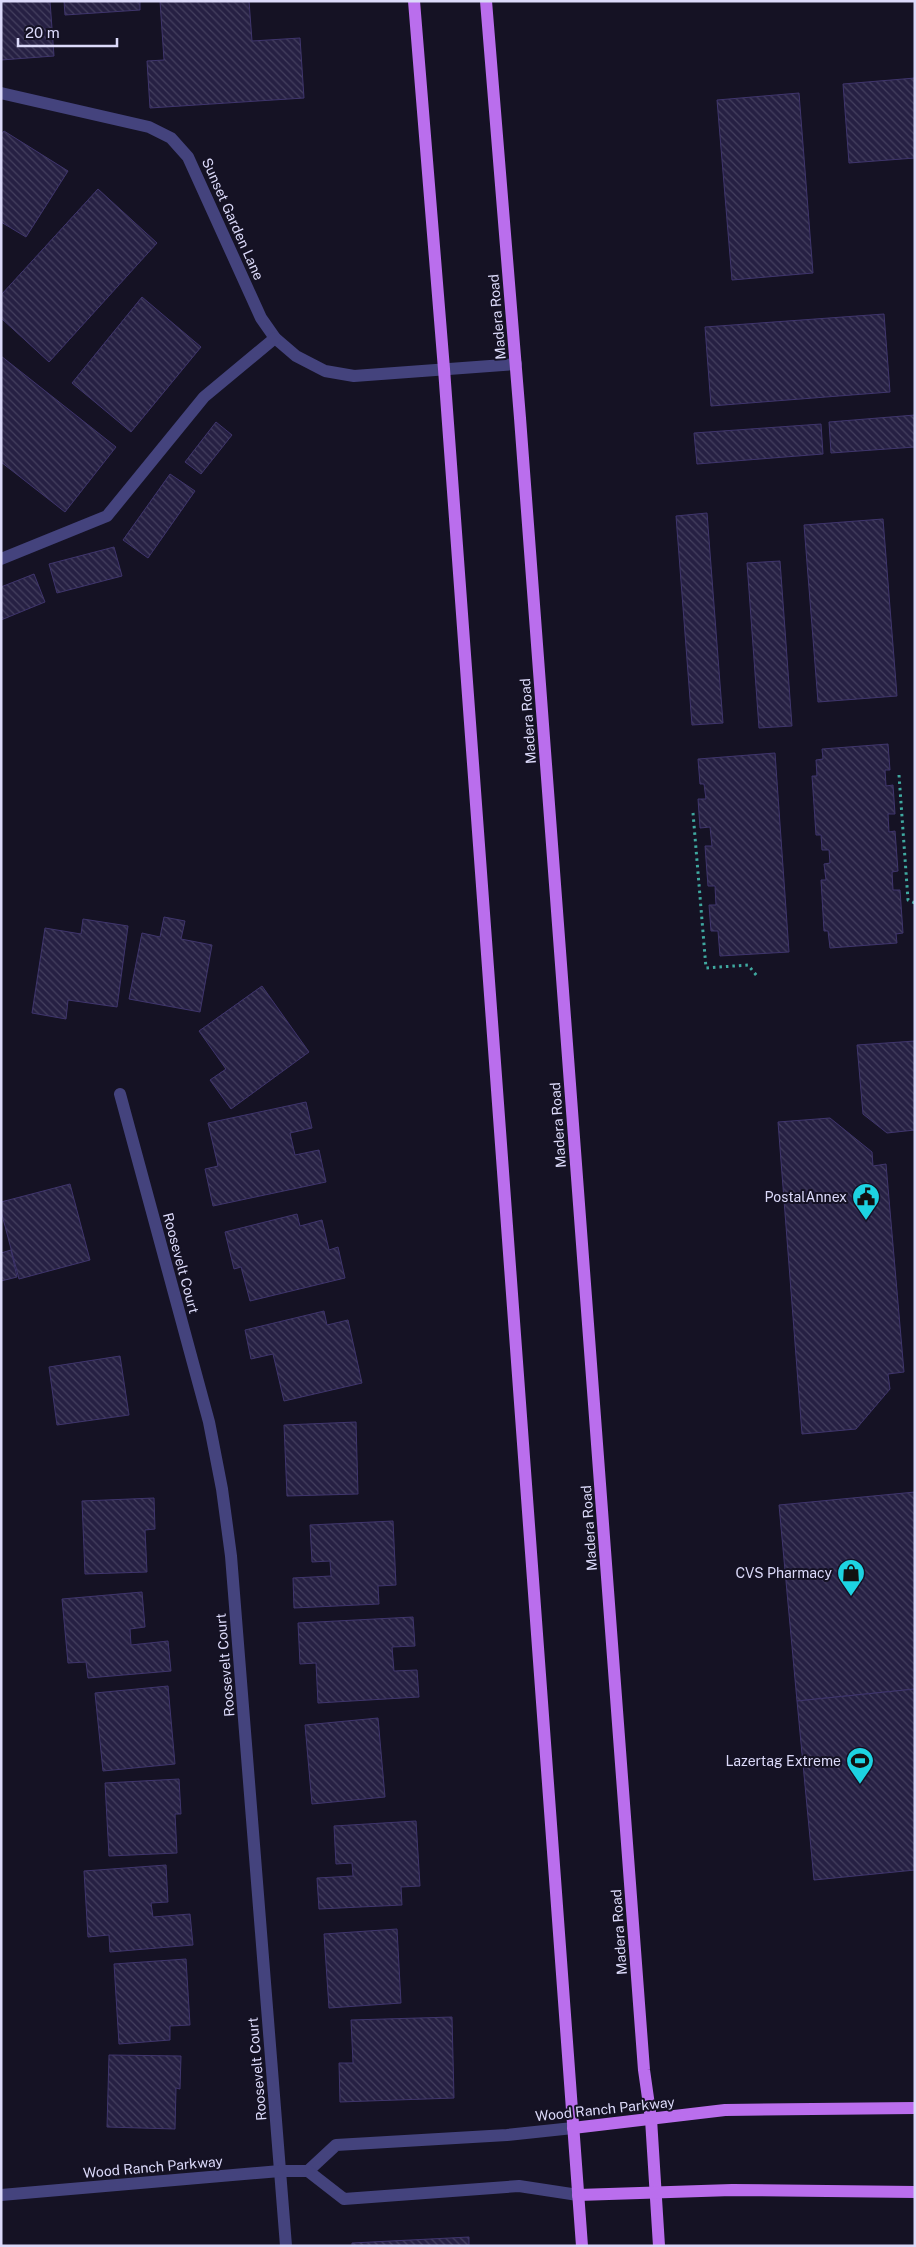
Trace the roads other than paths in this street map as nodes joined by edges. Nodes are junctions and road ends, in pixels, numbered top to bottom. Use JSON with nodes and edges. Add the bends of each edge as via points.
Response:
{"nodes":[{"id":1,"x":414,"y":1,"type":"edge"},
{"id":2,"x":486,"y":1,"type":"edge"},
{"id":3,"x":1,"y":93,"type":"edge"},
{"id":4,"x":275,"y":338,"type":"junction"},
{"id":5,"x":516,"y":364,"type":"junction"},
{"id":6,"x":444,"y":369,"type":"junction"},
{"id":7,"x":1,"y":559,"type":"edge"},
{"id":8,"x":120,"y":1094,"type":"dead end"},
{"id":9,"x":915,"y":2108,"type":"edge"},
{"id":10,"x":651,"y":2119,"type":"junction"},
{"id":11,"x":573,"y":2128,"type":"junction"},
{"id":12,"x":308,"y":2170,"type":"junction"},
{"id":13,"x":280,"y":2171,"type":"junction"},
{"id":14,"x":654,"y":2192,"type":"junction"},
{"id":15,"x":915,"y":2192,"type":"edge"},
{"id":16,"x":1,"y":2195,"type":"edge"},
{"id":17,"x":578,"y":2195,"type":"junction"},
{"id":18,"x":286,"y":2246,"type":"edge"},
{"id":19,"x":582,"y":2246,"type":"edge"},
{"id":20,"x":659,"y":2246,"type":"edge"}],
"edges":[{"from":1,"to":6,"type":"main road"},
{"from":2,"to":5,"type":"main road","name":"Madera Road"},
{"from":3,"to":4,"type":"street","name":"Sunset Garden Lane","via":[[149,127],[171,138],[188,156],[259,313]]},
{"from":4,"to":6,"type":"street","name":"Sunset Garden Lane","via":[[296,356],[325,371],[354,376]]},
{"from":4,"to":7,"type":"street","via":[[204,397],[107,516]]},
{"from":5,"to":6,"type":"street","name":"Sunset Garden Lane"},
{"from":5,"to":10,"type":"main road","name":"Madera Road","via":[[644,2070]]},
{"from":6,"to":11,"type":"main road"},
{"from":8,"to":13,"type":"street","name":"Roosevelt Court","via":[[209,1422],[222,1489],[231,1556]]},
{"from":9,"to":10,"type":"main road","name":"Wood Ranch Parkway","via":[[725,2110]]},
{"from":10,"to":11,"type":"main road","name":"Wood Ranch Parkway"},
{"from":10,"to":14,"type":"main road","name":"Madera Road"},
{"from":11,"to":12,"type":"street","name":"Wood Ranch Parkway","via":[[336,2146]]},
{"from":11,"to":17,"type":"main road"},
{"from":12,"to":13,"type":"street","name":"Wood Ranch Parkway"},
{"from":12,"to":17,"type":"street","via":[[344,2199],[520,2186]]},
{"from":13,"to":16,"type":"street","name":"Wood Ranch Parkway"},
{"from":13,"to":18,"type":"street","name":"Roosevelt Court"},
{"from":14,"to":15,"type":"main road"},
{"from":14,"to":17,"type":"main road"},
{"from":14,"to":20,"type":"main road","name":"Madera Road"},
{"from":17,"to":19,"type":"main road"}]}
